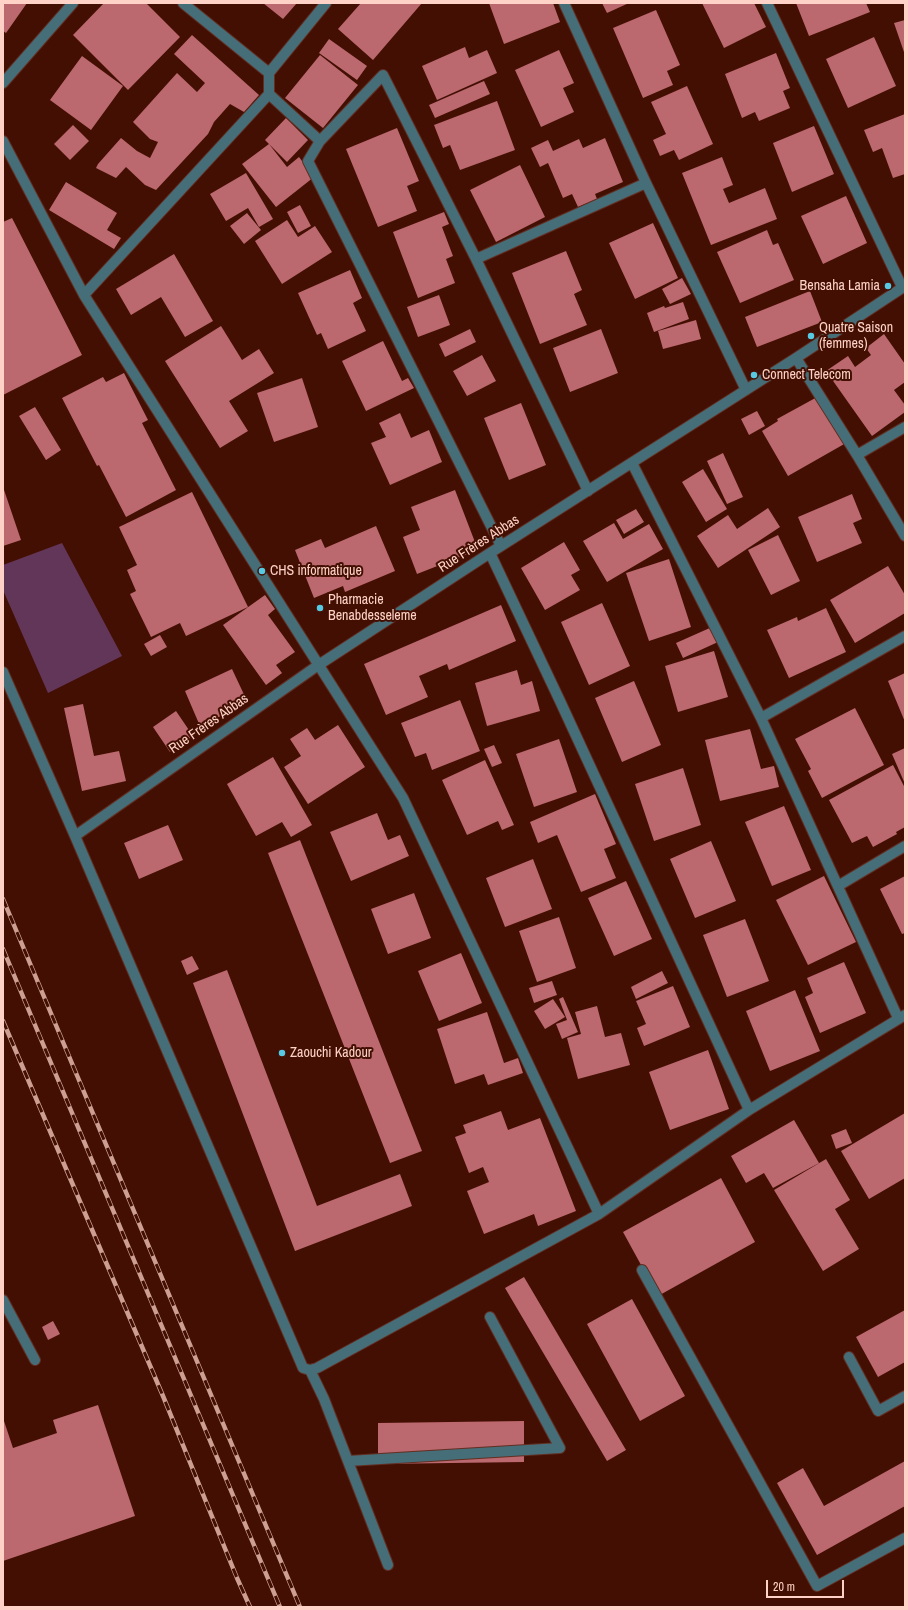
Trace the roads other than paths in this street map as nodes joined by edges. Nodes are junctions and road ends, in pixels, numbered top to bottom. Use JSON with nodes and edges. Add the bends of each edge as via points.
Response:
{"nodes":[{"id":1,"x":73,"y":3,"type":"edge"},
{"id":2,"x":182,"y":3,"type":"edge"},
{"id":3,"x":326,"y":3,"type":"edge"},
{"id":4,"x":564,"y":3,"type":"edge"},
{"id":5,"x":767,"y":3,"type":"edge"},
{"id":6,"x":269,"y":73,"type":"junction"},
{"id":7,"x":3,"y":83,"type":"edge"},
{"id":8,"x":269,"y":94,"type":"junction"},
{"id":9,"x":3,"y":141,"type":"edge"},
{"id":10,"x":320,"y":141,"type":"junction"},
{"id":11,"x":646,"y":183,"type":"junction"},
{"id":12,"x":476,"y":259,"type":"junction"},
{"id":13,"x":904,"y":286,"type":"edge"},
{"id":14,"x":84,"y":295,"type":"junction"},
{"id":15,"x":796,"y":358,"type":"junction"},
{"id":16,"x":746,"y":390,"type":"junction"},
{"id":17,"x":905,"y":427,"type":"edge"},
{"id":18,"x":857,"y":455,"type":"junction"},
{"id":19,"x":632,"y":463,"type":"junction"},
{"id":20,"x":588,"y":491,"type":"junction"},
{"id":21,"x":905,"y":536,"type":"edge"},
{"id":22,"x":501,"y":546,"type":"junction"},
{"id":23,"x":490,"y":553,"type":"junction"},
{"id":24,"x":905,"y":636,"type":"edge"},
{"id":25,"x":317,"y":666,"type":"junction"},
{"id":26,"x":3,"y":672,"type":"edge"},
{"id":27,"x":761,"y":718,"type":"junction"},
{"id":28,"x":75,"y":836,"type":"junction"},
{"id":29,"x":905,"y":846,"type":"edge"},
{"id":30,"x":838,"y":886,"type":"junction"},
{"id":31,"x":902,"y":1017,"type":"edge"},
{"id":32,"x":749,"y":1110,"type":"junction"},
{"id":33,"x":599,"y":1214,"type":"junction"},
{"id":34,"x":642,"y":1270,"type":"dead end"},
{"id":35,"x":3,"y":1300,"type":"edge"},
{"id":36,"x":490,"y":1317,"type":"dead end"},
{"id":37,"x":849,"y":1358,"type":"dead end"},
{"id":38,"x":35,"y":1360,"type":"dead end"},
{"id":39,"x":310,"y":1370,"type":"junction"},
{"id":40,"x":905,"y":1396,"type":"edge"},
{"id":41,"x":348,"y":1461,"type":"junction"},
{"id":42,"x":905,"y":1538,"type":"edge"},
{"id":43,"x":388,"y":1565,"type":"dead end"}],
"edges":[{"from":1,"to":7,"type":"street"},
{"from":2,"to":6,"type":"street"},
{"from":3,"to":6,"type":"street"},
{"from":4,"to":11,"type":"street"},
{"from":5,"to":13,"type":"street"},
{"from":6,"to":8,"type":"street"},
{"from":8,"to":10,"type":"street"},
{"from":8,"to":14,"type":"street"},
{"from":9,"to":14,"type":"street"},
{"from":10,"to":12,"type":"street","via":[[383,75]]},
{"from":10,"to":22,"type":"street","via":[[308,161]]},
{"from":11,"to":12,"type":"street"},
{"from":11,"to":16,"type":"street"},
{"from":12,"to":20,"type":"street"},
{"from":13,"to":15,"type":"street","name":"Rue Frères Abbas"},
{"from":14,"to":25,"type":"street"},
{"from":15,"to":16,"type":"street","name":"Rue Frères Abbas"},
{"from":15,"to":18,"type":"street"},
{"from":16,"to":19,"type":"street","name":"Rue Frères Abbas"},
{"from":17,"to":18,"type":"street"},
{"from":18,"to":21,"type":"street"},
{"from":19,"to":20,"type":"street","name":"Rue Frères Abbas"},
{"from":19,"to":27,"type":"street"},
{"from":20,"to":22,"type":"street","name":"Rue Frères Abbas"},
{"from":22,"to":23,"type":"street","name":"Rue Frères Abbas"},
{"from":23,"to":25,"type":"street","name":"Rue Frères Abbas"},
{"from":23,"to":32,"type":"street"},
{"from":24,"to":27,"type":"street"},
{"from":25,"to":28,"type":"street","name":"Rue Frères Abbas"},
{"from":25,"to":33,"type":"street","via":[[402,798]]},
{"from":26,"to":28,"type":"street"},
{"from":27,"to":30,"type":"street"},
{"from":28,"to":39,"type":"street","via":[[303,1368]]},
{"from":29,"to":30,"type":"street"},
{"from":30,"to":31,"type":"street"},
{"from":31,"to":32,"type":"street"},
{"from":32,"to":33,"type":"street"},
{"from":33,"to":39,"type":"street"},
{"from":34,"to":42,"type":"street","via":[[817,1586]]},
{"from":35,"to":38,"type":"street"},
{"from":36,"to":41,"type":"street","via":[[560,1448]]},
{"from":37,"to":40,"type":"street","via":[[878,1410]]},
{"from":39,"to":41,"type":"street"},
{"from":41,"to":43,"type":"street"}]}
